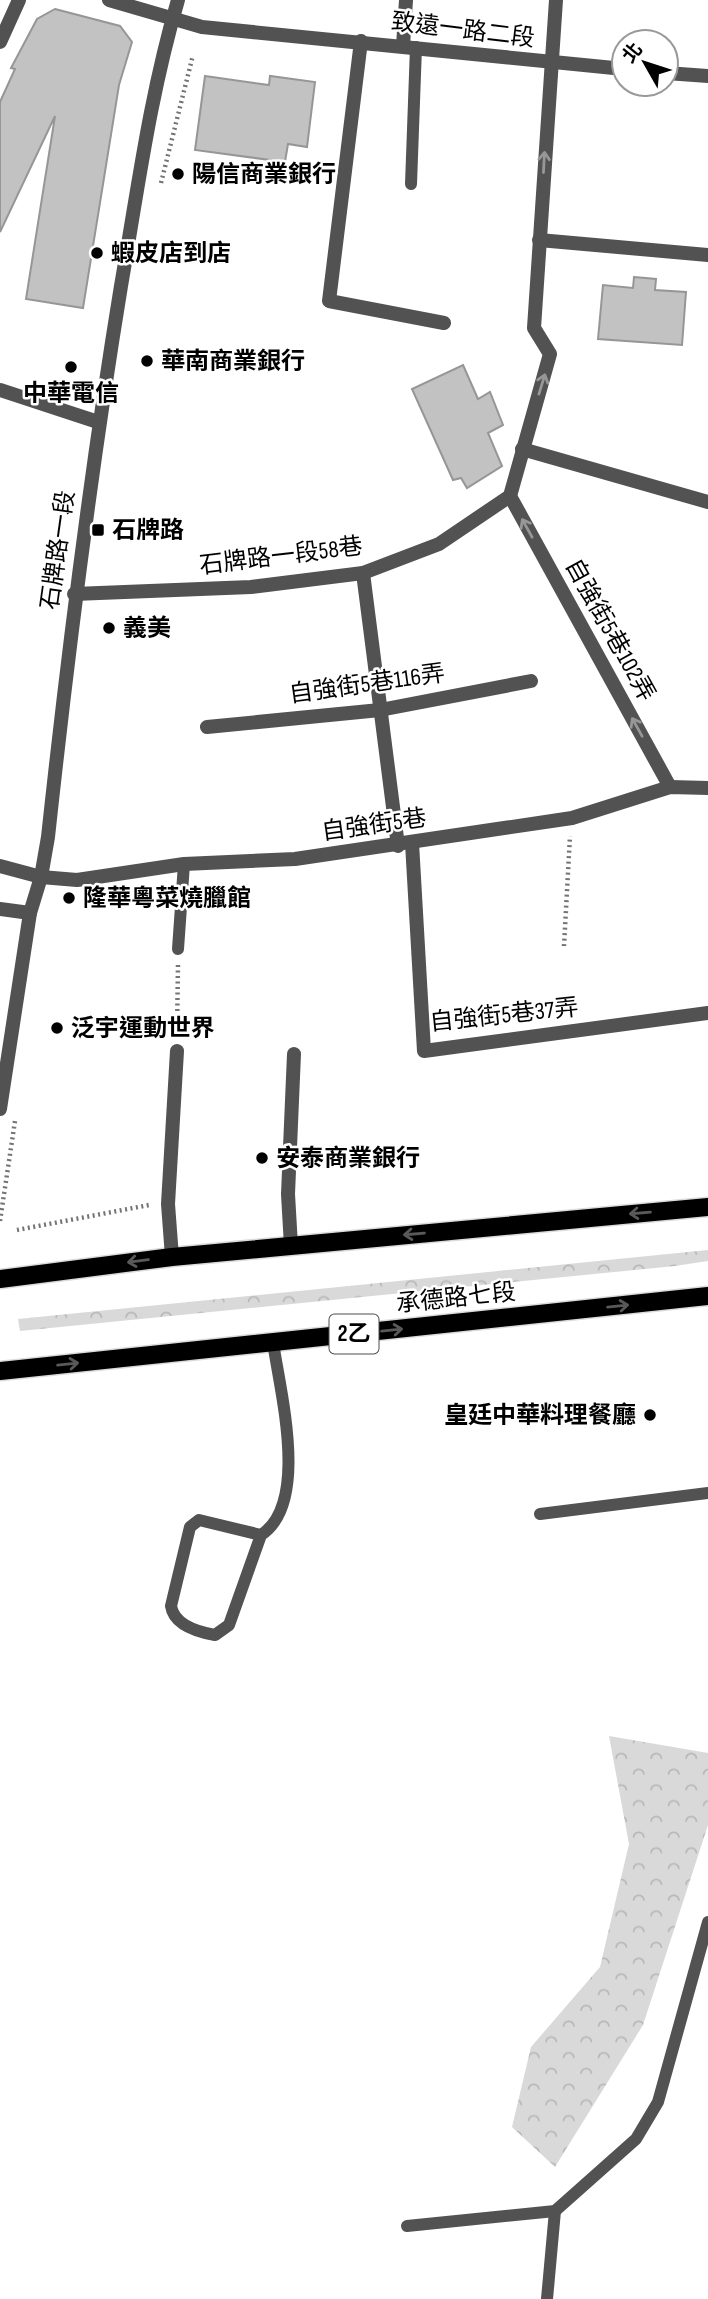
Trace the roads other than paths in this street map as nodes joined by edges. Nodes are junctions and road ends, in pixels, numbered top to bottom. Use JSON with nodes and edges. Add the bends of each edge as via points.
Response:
{"nodes":[{"id":1,"x":19,"y":0,"type":"edge"},
{"id":2,"x":109,"y":0,"type":"edge"},
{"id":3,"x":178,"y":0,"type":"edge"},
{"id":4,"x":406,"y":0,"type":"edge"},
{"id":5,"x":556,"y":0,"type":"edge"},
{"id":6,"x":173,"y":18,"type":"junction"},
{"id":7,"x":361,"y":41,"type":"junction"},
{"id":8,"x":0,"y":42,"type":"edge"},
{"id":9,"x":410,"y":47,"type":"junction"},
{"id":10,"x":550,"y":63,"type":"junction"},
{"id":11,"x":610,"y":68,"type":"edge"},
{"id":12,"x":680,"y":74,"type":"edge"},
{"id":13,"x":708,"y":76,"type":"edge"},
{"id":14,"x":411,"y":184,"type":"dead end"},
{"id":15,"x":539,"y":240,"type":"junction"},
{"id":16,"x":708,"y":255,"type":"edge"},
{"id":17,"x":444,"y":323,"type":"dead end"},
{"id":18,"x":0,"y":390,"type":"edge"},
{"id":19,"x":98,"y":422,"type":"junction"},
{"id":20,"x":522,"y":449,"type":"junction"},
{"id":21,"x":510,"y":496,"type":"junction"},
{"id":22,"x":708,"y":502,"type":"edge"},
{"id":23,"x":363,"y":573,"type":"junction"},
{"id":24,"x":74,"y":594,"type":"junction"},
{"id":25,"x":531,"y":681,"type":"dead end"},
{"id":26,"x":380,"y":709,"type":"junction"},
{"id":27,"x":207,"y":727,"type":"dead end"},
{"id":28,"x":670,"y":786,"type":"junction"},
{"id":29,"x":708,"y":788,"type":"edge"},
{"id":30,"x":405,"y":845,"type":"junction"},
{"id":31,"x":184,"y":864,"type":"junction"},
{"id":32,"x":0,"y":866,"type":"edge"},
{"id":33,"x":41,"y":877,"type":"junction"},
{"id":34,"x":0,"y":909,"type":"edge"},
{"id":35,"x":30,"y":914,"type":"junction"},
{"id":36,"x":178,"y":950,"type":"road end"},
{"id":37,"x":708,"y":1013,"type":"edge"},
{"id":38,"x":177,"y":1051,"type":"road end"},
{"id":39,"x":294,"y":1054,"type":"dead end"},
{"id":40,"x":0,"y":1109,"type":"edge"},
{"id":41,"x":708,"y":1207,"type":"edge"},
{"id":42,"x":291,"y":1246,"type":"junction"},
{"id":43,"x":172,"y":1257,"type":"junction"},
{"id":44,"x":0,"y":1279,"type":"edge"},
{"id":45,"x":708,"y":1296,"type":"edge"},
{"id":46,"x":273,"y":1342,"type":"junction"},
{"id":47,"x":0,"y":1371,"type":"edge"},
{"id":48,"x":708,"y":1493,"type":"edge"},
{"id":49,"x":540,"y":1514,"type":"dead end"},
{"id":50,"x":261,"y":1535,"type":"junction"},
{"id":51,"x":708,"y":1922,"type":"edge"},
{"id":52,"x":555,"y":2211,"type":"junction"},
{"id":53,"x":407,"y":2225,"type":"dead end"},
{"id":54,"x":547,"y":2299,"type":"edge"}],
"edges":[{"from":1,"to":8,"type":"street"},
{"from":2,"to":6,"type":"street","name":"致遠一路二段"},
{"from":3,"to":6,"type":"street","name":"石牌路一段"},
{"from":4,"to":9,"type":"street"},
{"from":5,"to":10,"type":"street"},
{"from":6,"to":7,"type":"street","name":"致遠一路二段","via":[[202,27]]},
{"from":6,"to":19,"type":"street","name":"石牌路一段","via":[[152,93]]},
{"from":7,"to":9,"type":"street","name":"致遠一路二段"},
{"from":7,"to":17,"type":"street","via":[[329,301]]},
{"from":9,"to":10,"type":"street","name":"致遠一路二段"},
{"from":9,"to":14,"type":"lane"},
{"from":10,"to":11,"type":"street","name":"致遠一路二段"},
{"from":15,"to":10,"type":"street","one_way":true},
{"from":12,"to":13,"type":"street"},
{"from":15,"to":16,"type":"street"},
{"from":20,"to":15,"type":"street","one_way":true,"via":[[550,354],[534,328]]},
{"from":18,"to":19,"type":"street"},
{"from":19,"to":24,"type":"street","name":"石牌路一段"},
{"from":20,"to":21,"type":"street"},
{"from":20,"to":22,"type":"street"},
{"from":21,"to":23,"type":"street","name":"石牌路一段58巷","via":[[439,544]]},
{"from":28,"to":21,"type":"street","name":"自強街5巷102弄","one_way":true},
{"from":23,"to":24,"type":"street","name":"石牌路一段58巷","via":[[251,587]]},
{"from":23,"to":26,"type":"street"},
{"from":24,"to":33,"type":"street","name":"石牌路一段"},
{"from":25,"to":26,"type":"street","name":"自強街5巷116弄"},
{"from":26,"to":27,"type":"street","name":"自強街5巷116弄"},
{"from":26,"to":30,"type":"street"},
{"from":28,"to":29,"type":"street","name":"自強街5巷"},
{"from":28,"to":30,"type":"street","name":"自強街5巷","via":[[572,818]]},
{"from":30,"to":31,"type":"street","name":"自強街5巷","via":[[295,859]]},
{"from":30,"to":37,"type":"street","name":"自強街5巷37弄","via":[[424,1051]]},
{"from":31,"to":33,"type":"street","name":"自強街5巷","via":[[77,880]]},
{"from":31,"to":36,"type":"lane"},
{"from":32,"to":33,"type":"street","name":"自強街5巷"},
{"from":33,"to":35,"type":"street","name":"石牌路一段"},
{"from":34,"to":35,"type":"street"},
{"from":35,"to":40,"type":"street","name":"石牌路一段"},
{"from":38,"to":43,"type":"street","via":[[168,1205]]},
{"from":39,"to":42,"type":"street","via":[[288,1194]]},
{"from":41,"to":42,"type":"main road","one_way":true},
{"from":42,"to":43,"type":"main road"},
{"from":43,"to":44,"type":"main road","one_way":true},
{"from":46,"to":45,"type":"main road","name":"承德路七段","number":"2乙","one_way":true},
{"from":47,"to":46,"type":"main road","name":"承德路七段","number":"2乙","one_way":true},
{"from":46,"to":50,"type":"lane","via":[[288,1447],[286,1492],[282,1512]]},
{"from":48,"to":49,"type":"lane"},
{"from":50,"to":50,"type":"lane","via":[[199,1520],[190,1527],[171,1606],[179,1622],[215,1635],[229,1625]]},
{"from":51,"to":52,"type":"lane","via":[[657,2102],[636,2139]]},
{"from":52,"to":53,"type":"lane"},
{"from":52,"to":54,"type":"lane"}]}
